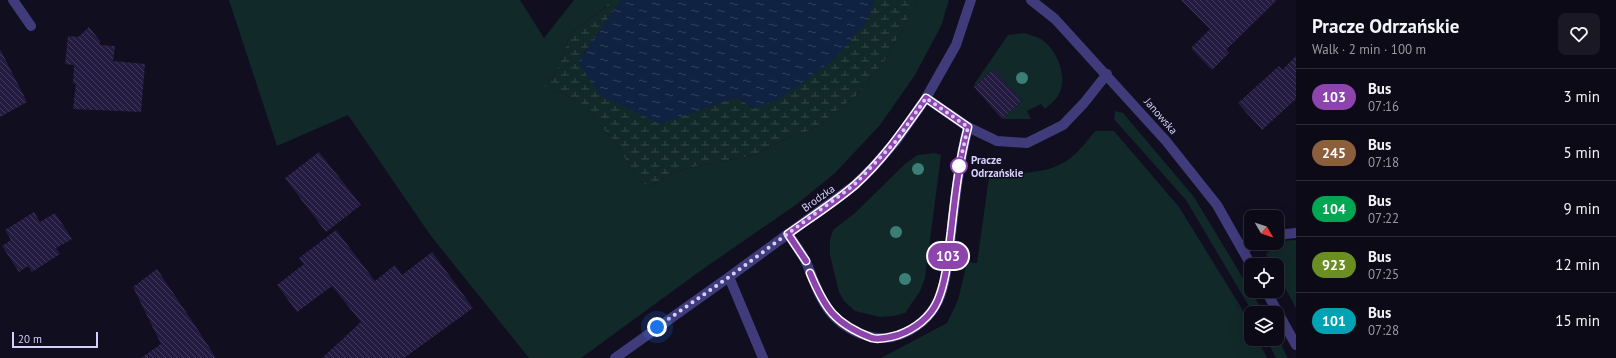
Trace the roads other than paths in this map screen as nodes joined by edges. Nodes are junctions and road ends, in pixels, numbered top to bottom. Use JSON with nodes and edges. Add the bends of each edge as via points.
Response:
{"nodes":[{"id":1,"x":13,"y":0,"type":"edge"},
{"id":2,"x":971,"y":0,"type":"edge"},
{"id":3,"x":1032,"y":0,"type":"edge"},
{"id":4,"x":30,"y":26,"type":"dead end"},
{"id":5,"x":1107,"y":74,"type":"junction"},
{"id":6,"x":926,"y":98,"type":"junction"},
{"id":7,"x":968,"y":127,"type":"junction"},
{"id":8,"x":1296,"y":233,"type":"edge"},
{"id":9,"x":788,"y":234,"type":"junction"},
{"id":10,"x":1284,"y":234,"type":"edge"},
{"id":11,"x":1243,"y":250,"type":"joint"},
{"id":12,"x":1247,"y":258,"type":"edge"},
{"id":13,"x":729,"y":277,"type":"junction"},
{"id":14,"x":1270,"y":298,"type":"edge"},
{"id":15,"x":1296,"y":345,"type":"edge"},
{"id":16,"x":615,"y":358,"type":"edge"},
{"id":17,"x":763,"y":358,"type":"edge"}],
"edges":[{"from":1,"to":4,"type":"street"},
{"from":2,"to":6,"type":"street","name":"Brodzka","via":[[956,45]]},
{"from":3,"to":5,"type":"street","name":"Janowska","via":[[1055,19]]},
{"from":5,"to":7,"type":"street","via":[[1063,125],[1027,143],[997,141]]},
{"from":5,"to":11,"type":"street","name":"Janowska","via":[[1218,204]]},
{"from":6,"to":7,"type":"street"},
{"from":6,"to":9,"type":"street","name":"Brodzka","via":[[896,141],[864,176]]},
{"from":7,"to":9,"type":"street","via":[[958,171],[946,269],[938,301],[912,330],[892,337],[875,339],[852,330],[832,314],[824,302],[806,261]]},
{"from":8,"to":10,"type":"street"},
{"from":9,"to":13,"type":"street","name":"Brodzka"},
{"from":11,"to":12,"type":"street","name":"Janowska"},
{"from":13,"to":16,"type":"street","name":"Brodzka"},
{"from":13,"to":17,"type":"street"},
{"from":14,"to":15,"type":"street"}]}
